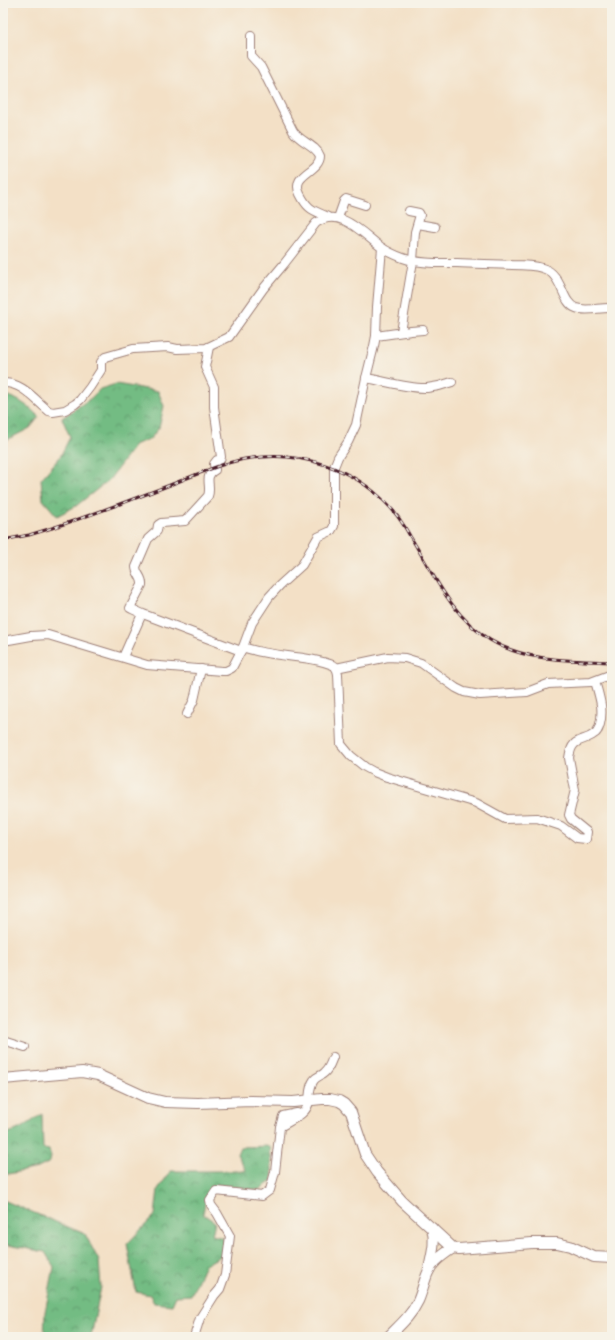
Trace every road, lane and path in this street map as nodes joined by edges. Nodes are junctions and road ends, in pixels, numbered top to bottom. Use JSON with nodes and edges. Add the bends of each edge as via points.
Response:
{"nodes":[{"id":1,"x":251,"y":36,"type":"dead end"},
{"id":2,"x":365,"y":205,"type":"dead end"},
{"id":3,"x":409,"y":211,"type":"dead end"},
{"id":4,"x":328,"y":217,"type":"junction"},
{"id":5,"x":338,"y":218,"type":"junction"},
{"id":6,"x":418,"y":224,"type":"junction"},
{"id":7,"x":435,"y":227,"type":"dead end"},
{"id":8,"x":382,"y":248,"type":"junction"},
{"id":9,"x":413,"y":261,"type":"junction"},
{"id":10,"x":612,"y":308,"type":"edge"},
{"id":11,"x":423,"y":330,"type":"dead end"},
{"id":12,"x":401,"y":332,"type":"junction"},
{"id":13,"x":376,"y":336,"type":"junction"},
{"id":14,"x":209,"y":347,"type":"junction"},
{"id":15,"x":366,"y":378,"type":"junction"},
{"id":16,"x":452,"y":382,"type":"dead end"},
{"id":17,"x":3,"y":383,"type":"edge"},
{"id":18,"x":142,"y":614,"type":"junction"},
{"id":19,"x":3,"y":641,"type":"edge"},
{"id":20,"x":242,"y":649,"type":"junction"},
{"id":21,"x":123,"y":657,"type":"junction"},
{"id":22,"x":336,"y":668,"type":"junction"},
{"id":23,"x":201,"y":669,"type":"junction"},
{"id":24,"x":612,"y":674,"type":"edge"},
{"id":25,"x":595,"y":681,"type":"junction"},
{"id":26,"x":187,"y":714,"type":"dead end"},
{"id":27,"x":3,"y":1040,"type":"edge"},
{"id":28,"x":25,"y":1047,"type":"dead end"},
{"id":29,"x":333,"y":1057,"type":"dead end"},
{"id":30,"x":3,"y":1079,"type":"edge"},
{"id":31,"x":308,"y":1104,"type":"junction"},
{"id":32,"x":432,"y":1228,"type":"junction"},
{"id":33,"x":453,"y":1248,"type":"junction"},
{"id":34,"x":612,"y":1258,"type":"edge"},
{"id":35,"x":428,"y":1272,"type":"junction"},
{"id":36,"x":194,"y":1337,"type":"edge"},
{"id":37,"x":388,"y":1337,"type":"edge"}],
"edges":[{"from":1,"to":4,"type":"street","via":[[251,56],[261,67],[293,131],[317,150],[320,156],[318,165],[304,175],[298,184],[306,205]]},
{"from":2,"to":5,"type":"street","via":[[346,198]]},
{"from":3,"to":6,"type":"street","via":[[419,213]]},
{"from":4,"to":5,"type":"street"},
{"from":4,"to":14,"type":"street","via":[[316,223],[263,289],[229,337]]},
{"from":5,"to":8,"type":"street","via":[[354,225]]},
{"from":6,"to":7,"type":"street"},
{"from":6,"to":9,"type":"street"},
{"from":8,"to":9,"type":"street"},
{"from":8,"to":13,"type":"street"},
{"from":9,"to":10,"type":"street","via":[[524,265],[542,268],[555,276],[574,308]]},
{"from":9,"to":12,"type":"street"},
{"from":11,"to":12,"type":"street"},
{"from":12,"to":13,"type":"street"},
{"from":13,"to":15,"type":"street"},
{"from":14,"to":17,"type":"street","via":[[133,349],[105,357],[101,362],[101,370],[80,400],[60,411],[49,411],[29,393],[9,383]]},
{"from":14,"to":18,"type":"street","via":[[205,367],[214,387],[221,457],[214,464],[215,470],[209,475],[208,496],[185,521],[161,523],[148,539],[136,567],[142,585],[130,606]]},
{"from":15,"to":16,"type":"street","via":[[421,388]]},
{"from":15,"to":20,"type":"street","via":[[356,425],[334,467],[334,526],[331,531],[318,537],[302,565],[269,597],[252,623]]},
{"from":18,"to":20,"type":"street"},
{"from":18,"to":21,"type":"street"},
{"from":19,"to":21,"type":"street","via":[[48,634]]},
{"from":20,"to":22,"type":"street","via":[[311,660]]},
{"from":20,"to":23,"type":"street","via":[[232,668],[226,671]]},
{"from":21,"to":23,"type":"street","via":[[147,665]]},
{"from":22,"to":25,"type":"street","via":[[388,657],[405,658],[421,663],[464,692],[480,695],[527,692],[548,684]]},
{"from":22,"to":25,"type":"street","via":[[341,744],[359,763],[387,777],[476,803],[505,819],[537,818],[561,826],[580,839],[586,839],[587,832],[570,819],[569,815],[575,790],[569,758],[575,743],[595,734],[598,730],[602,708]]},
{"from":23,"to":26,"type":"street","via":[[194,700]]},
{"from":24,"to":25,"type":"street"},
{"from":27,"to":28,"type":"street"},
{"from":29,"to":31,"type":"street","via":[[324,1073],[314,1080]]},
{"from":30,"to":31,"type":"main road","via":[[82,1072],[98,1075],[148,1098],[165,1102],[251,1101]]},
{"from":31,"to":32,"type":"main road","via":[[322,1099],[344,1104],[354,1117],[365,1154],[377,1172],[402,1201]]},
{"from":31,"to":36,"type":"street","via":[[300,1115],[280,1127],[275,1172],[270,1190],[262,1196],[216,1191],[210,1200],[230,1236],[225,1275],[220,1289],[200,1318]]},
{"from":32,"to":33,"type":"main road"},
{"from":32,"to":35,"type":"main road","via":[[434,1243]]},
{"from":33,"to":34,"type":"main road","via":[[557,1243],[594,1257]]},
{"from":33,"to":35,"type":"main road","via":[[435,1262]]},
{"from":35,"to":37,"type":"main road","via":[[413,1310]]}]}
